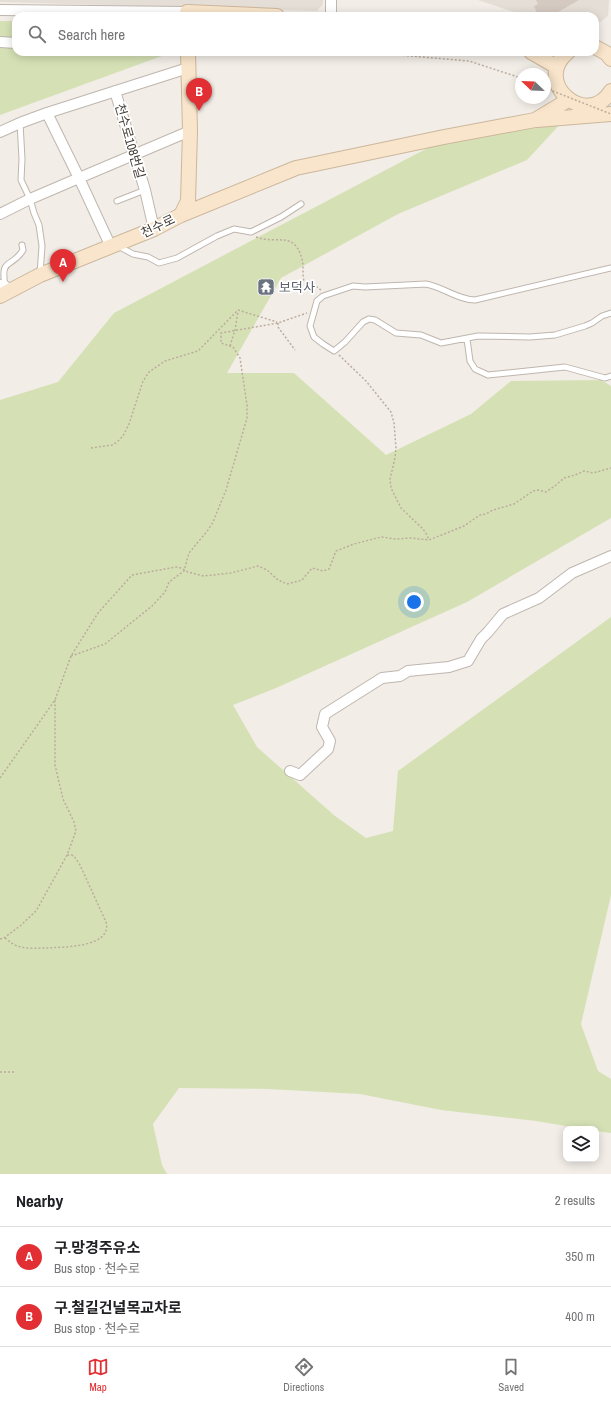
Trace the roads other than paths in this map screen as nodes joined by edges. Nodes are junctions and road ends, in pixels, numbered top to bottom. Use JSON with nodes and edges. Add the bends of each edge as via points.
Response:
{"nodes":[{"id":1,"x":331,"y":0,"type":"edge"},
{"id":2,"x":0,"y":10,"type":"edge"},
{"id":3,"x":94,"y":12,"type":"edge"},
{"id":4,"x":331,"y":12,"type":"edge"},
{"id":5,"x":0,"y":42,"type":"edge"},
{"id":6,"x":12,"y":43,"type":"edge"},
{"id":7,"x":188,"y":56,"type":"edge"},
{"id":8,"x":538,"y":56,"type":"edge"},
{"id":9,"x":564,"y":56,"type":"edge"},
{"id":10,"x":188,"y":68,"type":"junction"},
{"id":11,"x":557,"y":68,"type":"junction"},
{"id":12,"x":115,"y":91,"type":"junction"},
{"id":13,"x":611,"y":93,"type":"edge"},
{"id":14,"x":568,"y":100,"type":"junction"},
{"id":15,"x":47,"y":113,"type":"junction"},
{"id":16,"x":611,"y":114,"type":"edge"},
{"id":17,"x":535,"y":120,"type":"junction"},
{"id":18,"x":20,"y":123,"type":"junction"},
{"id":19,"x":190,"y":131,"type":"junction"},
{"id":20,"x":0,"y":132,"type":"edge"},
{"id":21,"x":133,"y":155,"type":"junction"},
{"id":22,"x":79,"y":178,"type":"junction"},
{"id":23,"x":145,"y":190,"type":"junction"},
{"id":24,"x":30,"y":199,"type":"junction"},
{"id":25,"x":117,"y":201,"type":"dead end"},
{"id":26,"x":300,"y":204,"type":"dead end"},
{"id":27,"x":0,"y":214,"type":"edge"},
{"id":28,"x":181,"y":215,"type":"junction"},
{"id":29,"x":154,"y":229,"type":"junction"},
{"id":30,"x":22,"y":244,"type":"dead end"},
{"id":31,"x":113,"y":246,"type":"junction"},
{"id":32,"x":611,"y":268,"type":"edge"},
{"id":33,"x":40,"y":275,"type":"junction"},
{"id":34,"x":3,"y":290,"type":"edge"},
{"id":35,"x":611,"y":313,"type":"edge"},
{"id":36,"x":467,"y":339,"type":"junction"},
{"id":37,"x":611,"y":376,"type":"edge"},
{"id":38,"x":611,"y":556,"type":"edge"},
{"id":39,"x":290,"y":771,"type":"dead end"}],
"edges":[{"from":1,"to":4,"type":"street"},
{"from":2,"to":3,"type":"street"},
{"from":5,"to":6,"type":"street"},
{"from":7,"to":10,"type":"street","name":"천수로"},
{"from":8,"to":11,"type":"street"},
{"from":9,"to":11,"type":"street"},
{"from":10,"to":12,"type":"street"},
{"from":10,"to":19,"type":"street","name":"천수로"},
{"from":11,"to":14,"type":"street","via":[[557,84]]},
{"from":12,"to":15,"type":"street"},
{"from":12,"to":21,"type":"street","name":"천수로108번길"},
{"from":13,"to":14,"type":"street","via":[[603,100],[590,105],[576,104]]},
{"from":14,"to":17,"type":"street"},
{"from":15,"to":18,"type":"street"},
{"from":15,"to":22,"type":"street"},
{"from":16,"to":17,"type":"street"},
{"from":17,"to":28,"type":"street","via":[[296,168]]},
{"from":18,"to":20,"type":"street"},
{"from":18,"to":24,"type":"lane","via":[[21,180]]},
{"from":19,"to":21,"type":"street"},
{"from":19,"to":28,"type":"street","name":"천수로","via":[[188,201]]},
{"from":21,"to":22,"type":"street"},
{"from":21,"to":23,"type":"street","name":"천수로108번길"},
{"from":22,"to":24,"type":"street"},
{"from":22,"to":31,"type":"street"},
{"from":23,"to":25,"type":"lane","name":"천수로108번길"},
{"from":23,"to":29,"type":"street","name":"천수로108번길"},
{"from":24,"to":27,"type":"street"},
{"from":24,"to":33,"type":"lane","via":[[39,225],[42,246]]},
{"from":26,"to":31,"type":"lane","via":[[251,232],[234,228],[177,258],[159,263]]},
{"from":28,"to":29,"type":"street","name":"천수로"},
{"from":29,"to":31,"type":"street","name":"천수로"},
{"from":30,"to":34,"type":"lane","name":"천수로","via":[[21,254],[14,261],[8,262],[2,273]]},
{"from":31,"to":33,"type":"street","name":"천수로"},
{"from":32,"to":36,"type":"lane","via":[[475,300],[426,284],[353,286],[323,296],[317,301],[310,326],[314,337],[334,351],[369,319],[396,333],[421,335],[442,343]]},
{"from":33,"to":34,"type":"street","name":"천수로"},
{"from":35,"to":36,"type":"lane","via":[[585,326],[555,335],[478,336]]},
{"from":36,"to":37,"type":"lane","via":[[470,361],[475,369],[488,374],[565,367],[605,378]]},
{"from":38,"to":39,"type":"street","via":[[572,573],[539,598],[503,614],[481,639],[468,661],[449,667],[408,671],[400,676],[382,678],[325,714],[322,726],[330,741],[328,749],[300,775]]}]}
